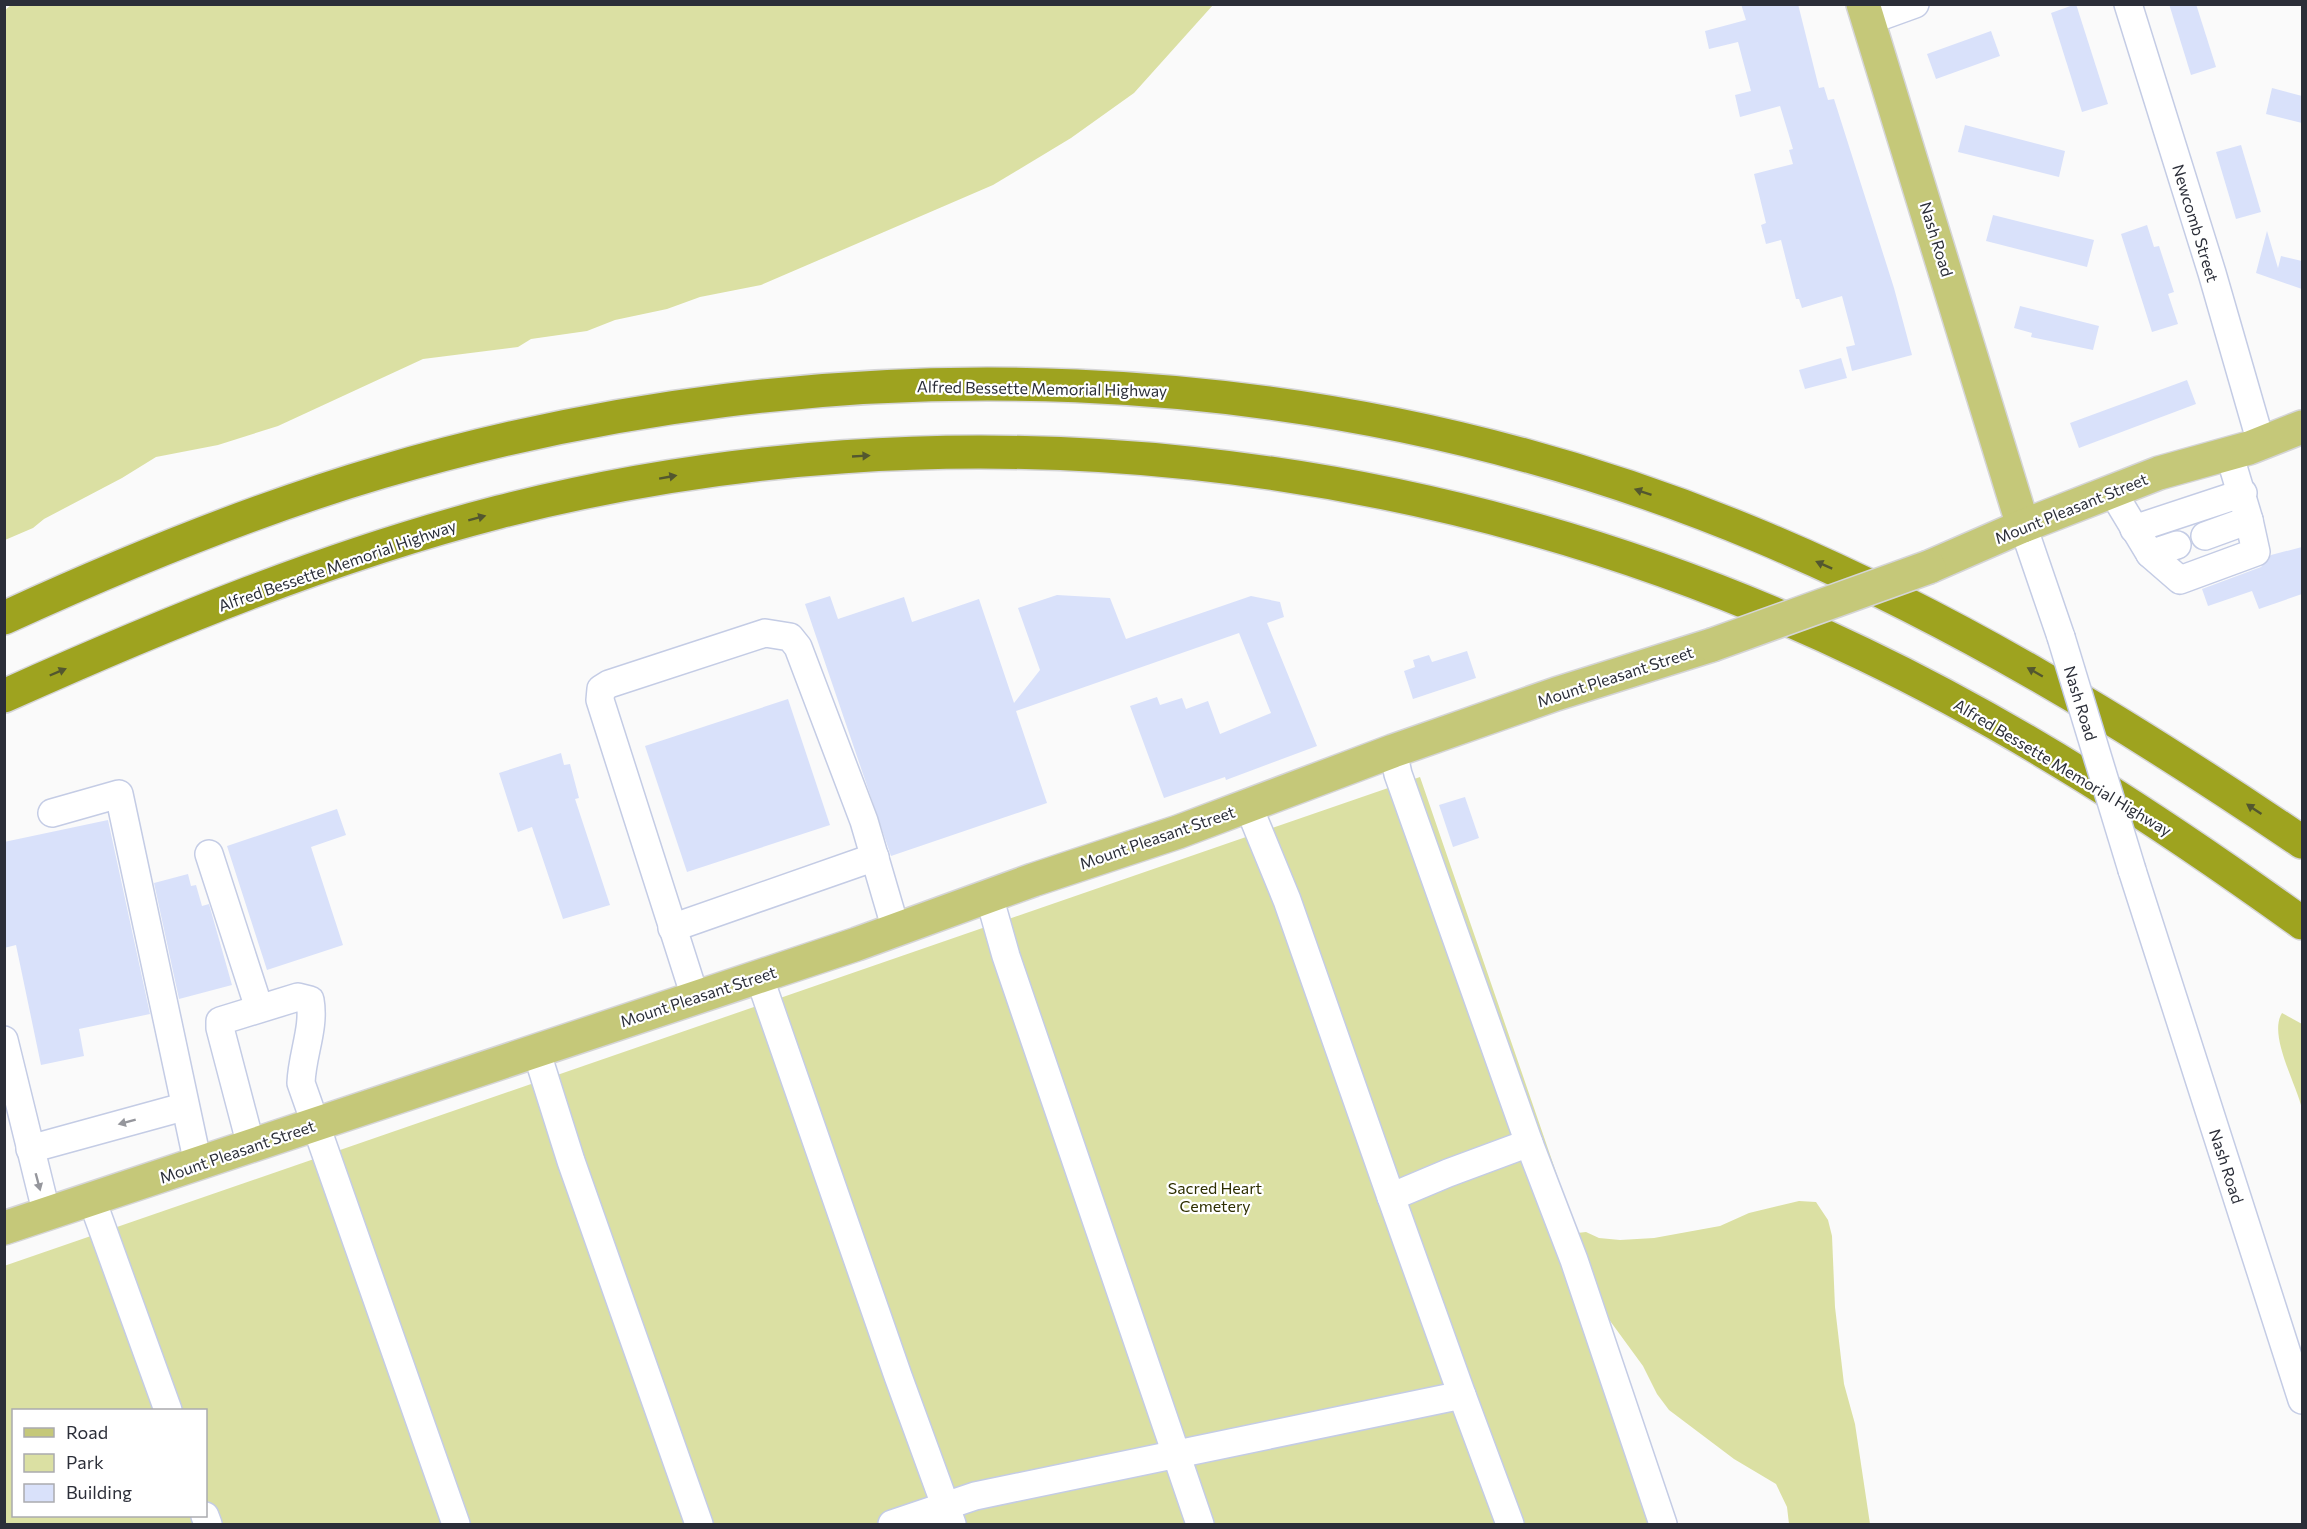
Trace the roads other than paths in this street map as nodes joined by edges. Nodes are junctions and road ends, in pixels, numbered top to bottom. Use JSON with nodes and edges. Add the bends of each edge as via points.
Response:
{"nodes":[{"id":1,"x":1915,"y":4,"type":"edge"},
{"id":2,"x":2128,"y":4,"type":"edge"},
{"id":3,"x":1865,"y":13,"type":"edge"},
{"id":4,"x":2302,"y":428,"type":"edge"},
{"id":5,"x":2261,"y":443,"type":"junction"},
{"id":6,"x":2229,"y":453,"type":"junction"},
{"id":7,"x":2112,"y":491,"type":"junction"},
{"id":8,"x":2243,"y":493,"type":"junction"},
{"id":9,"x":2249,"y":520,"type":"junction"},
{"id":10,"x":2023,"y":526,"type":"junction"},
{"id":11,"x":2134,"y":529,"type":"junction"},
{"id":12,"x":2205,"y":536,"type":"dead end"},
{"id":13,"x":2177,"y":545,"type":"dead end"},
{"id":14,"x":2150,"y":554,"type":"junction"},
{"id":15,"x":4,"y":618,"type":"edge"},
{"id":16,"x":4,"y":696,"type":"edge"},
{"id":17,"x":1393,"y":751,"type":"junction"},
{"id":18,"x":1248,"y":805,"type":"junction"},
{"id":19,"x":52,"y":813,"type":"dead end"},
{"id":20,"x":2302,"y":842,"type":"edge"},
{"id":21,"x":209,"y":854,"type":"dead end"},
{"id":22,"x":875,"y":857,"type":"junction"},
{"id":23,"x":989,"y":896,"type":"junction"},
{"id":24,"x":2302,"y":923,"type":"edge"},
{"id":25,"x":672,"y":928,"type":"junction"},
{"id":26,"x":896,"y":930,"type":"junction"},
{"id":27,"x":759,"y":976,"type":"junction"},
{"id":28,"x":695,"y":997,"type":"junction"},
{"id":29,"x":259,"y":1008,"type":"junction"},
{"id":30,"x":4,"y":1040,"type":"edge"},
{"id":31,"x":536,"y":1050,"type":"junction"},
{"id":32,"x":183,"y":1107,"type":"junction"},
{"id":33,"x":317,"y":1124,"type":"junction"},
{"id":34,"x":1529,"y":1143,"type":"junction"},
{"id":35,"x":251,"y":1146,"type":"junction"},
{"id":36,"x":30,"y":1149,"type":"junction"},
{"id":37,"x":198,"y":1164,"type":"junction"},
{"id":38,"x":1391,"y":1197,"type":"junction"},
{"id":39,"x":92,"y":1200,"type":"junction"},
{"id":40,"x":47,"y":1215,"type":"junction"},
{"id":41,"x":4,"y":1228,"type":"edge"},
{"id":42,"x":1462,"y":1395,"type":"junction"},
{"id":43,"x":2302,"y":1400,"type":"edge"},
{"id":44,"x":168,"y":1409,"type":"edge"},
{"id":45,"x":1176,"y":1456,"type":"junction"},
{"id":46,"x":948,"y":1515,"type":"edge"},
{"id":47,"x":456,"y":1524,"type":"edge"},
{"id":48,"x":699,"y":1524,"type":"edge"},
{"id":49,"x":892,"y":1524,"type":"edge"},
{"id":50,"x":1200,"y":1524,"type":"edge"},
{"id":51,"x":1510,"y":1524,"type":"edge"},
{"id":52,"x":1663,"y":1524,"type":"edge"}],
"edges":[{"from":1,"to":3,"type":"street"},
{"from":2,"to":5,"type":"street","name":"Newcomb Street"},
{"from":3,"to":10,"type":"main road","name":"Nash Road"},
{"from":4,"to":5,"type":"main road","name":"Mount Pleasant Street"},
{"from":5,"to":6,"type":"main road","name":"Mount Pleasant Street"},
{"from":6,"to":7,"type":"main road","name":"Mount Pleasant Street"},
{"from":6,"to":8,"type":"street"},
{"from":7,"to":10,"type":"main road","name":"Mount Pleasant Street"},
{"from":7,"to":11,"type":"street"},
{"from":8,"to":9,"type":"street"},
{"from":8,"to":11,"type":"street"},
{"from":9,"to":12,"type":"street"},
{"from":9,"to":14,"type":"street","via":[[2256,552],[2180,580]]},
{"from":10,"to":17,"type":"main road","name":"Mount Pleasant Street","bridge":true,"via":[[1929,567],[1712,645]]},
{"from":10,"to":43,"type":"street","name":"Nash Road","bridge":true},
{"from":11,"to":14,"type":"street"},
{"from":13,"to":14,"type":"street"},
{"from":20,"to":15,"type":"highway","name":"Alfred Bessette Memorial Highway","one_way":true,"via":[[2129,728],[1994,648],[1755,534],[1614,482],[1504,449],[1346,415],[1176,391],[987,383],[874,386],[722,399],[619,416],[447,454],[334,487],[154,554]]},
{"from":16,"to":24,"type":"highway","name":"Alfred Bessette Memorial Highway","one_way":true,"via":[[188,618],[379,547],[500,512],[620,485],[764,464],[889,454],[1058,454],[1195,463],[1326,480],[1461,509],[1577,542],[1737,599],[1859,651],[2017,735],[2142,813]]},
{"from":17,"to":18,"type":"main road","name":"Mount Pleasant Street"},
{"from":17,"to":34,"type":"street"},
{"from":18,"to":23,"type":"main road","name":"Mount Pleasant Street"},
{"from":18,"to":38,"type":"street","via":[[1287,900]]},
{"from":19,"to":32,"type":"street","via":[[119,794]]},
{"from":21,"to":29,"type":"street"},
{"from":22,"to":25,"type":"street"},
{"from":22,"to":25,"type":"street","via":[[798,647],[790,637],[765,633],[609,684],[601,689],[600,700]]},
{"from":22,"to":26,"type":"street"},
{"from":23,"to":26,"type":"main road","name":"Mount Pleasant Street"},
{"from":23,"to":45,"type":"street"},
{"from":25,"to":28,"type":"street"},
{"from":26,"to":27,"type":"main road","name":"Mount Pleasant Street"},
{"from":27,"to":28,"type":"main road","name":"Mount Pleasant Street"},
{"from":27,"to":46,"type":"street"},
{"from":28,"to":31,"type":"main road","name":"Mount Pleasant Street"},
{"from":29,"to":33,"type":"street","via":[[298,997],[310,1000],[313,1017],[301,1083]]},
{"from":29,"to":35,"type":"street","via":[[220,1021]]},
{"from":30,"to":36,"type":"street"},
{"from":31,"to":33,"type":"main road","name":"Mount Pleasant Street"},
{"from":31,"to":48,"type":"street"},
{"from":32,"to":36,"type":"street","one_way":true},
{"from":32,"to":37,"type":"street"},
{"from":33,"to":35,"type":"main road","name":"Mount Pleasant Street"},
{"from":33,"to":47,"type":"street"},
{"from":34,"to":38,"type":"street"},
{"from":34,"to":52,"type":"street","via":[[1574,1260]]},
{"from":35,"to":37,"type":"main road","name":"Mount Pleasant Street"},
{"from":36,"to":40,"type":"street","one_way":true},
{"from":37,"to":39,"type":"main road","name":"Mount Pleasant Street"},
{"from":38,"to":42,"type":"street"},
{"from":39,"to":40,"type":"main road","name":"Mount Pleasant Street"},
{"from":39,"to":44,"type":"street"},
{"from":40,"to":41,"type":"main road","name":"Mount Pleasant Street"},
{"from":42,"to":45,"type":"street"},
{"from":42,"to":51,"type":"street"},
{"from":45,"to":46,"type":"street","via":[[975,1496]]},
{"from":45,"to":50,"type":"street"},
{"from":46,"to":49,"type":"street"}]}
